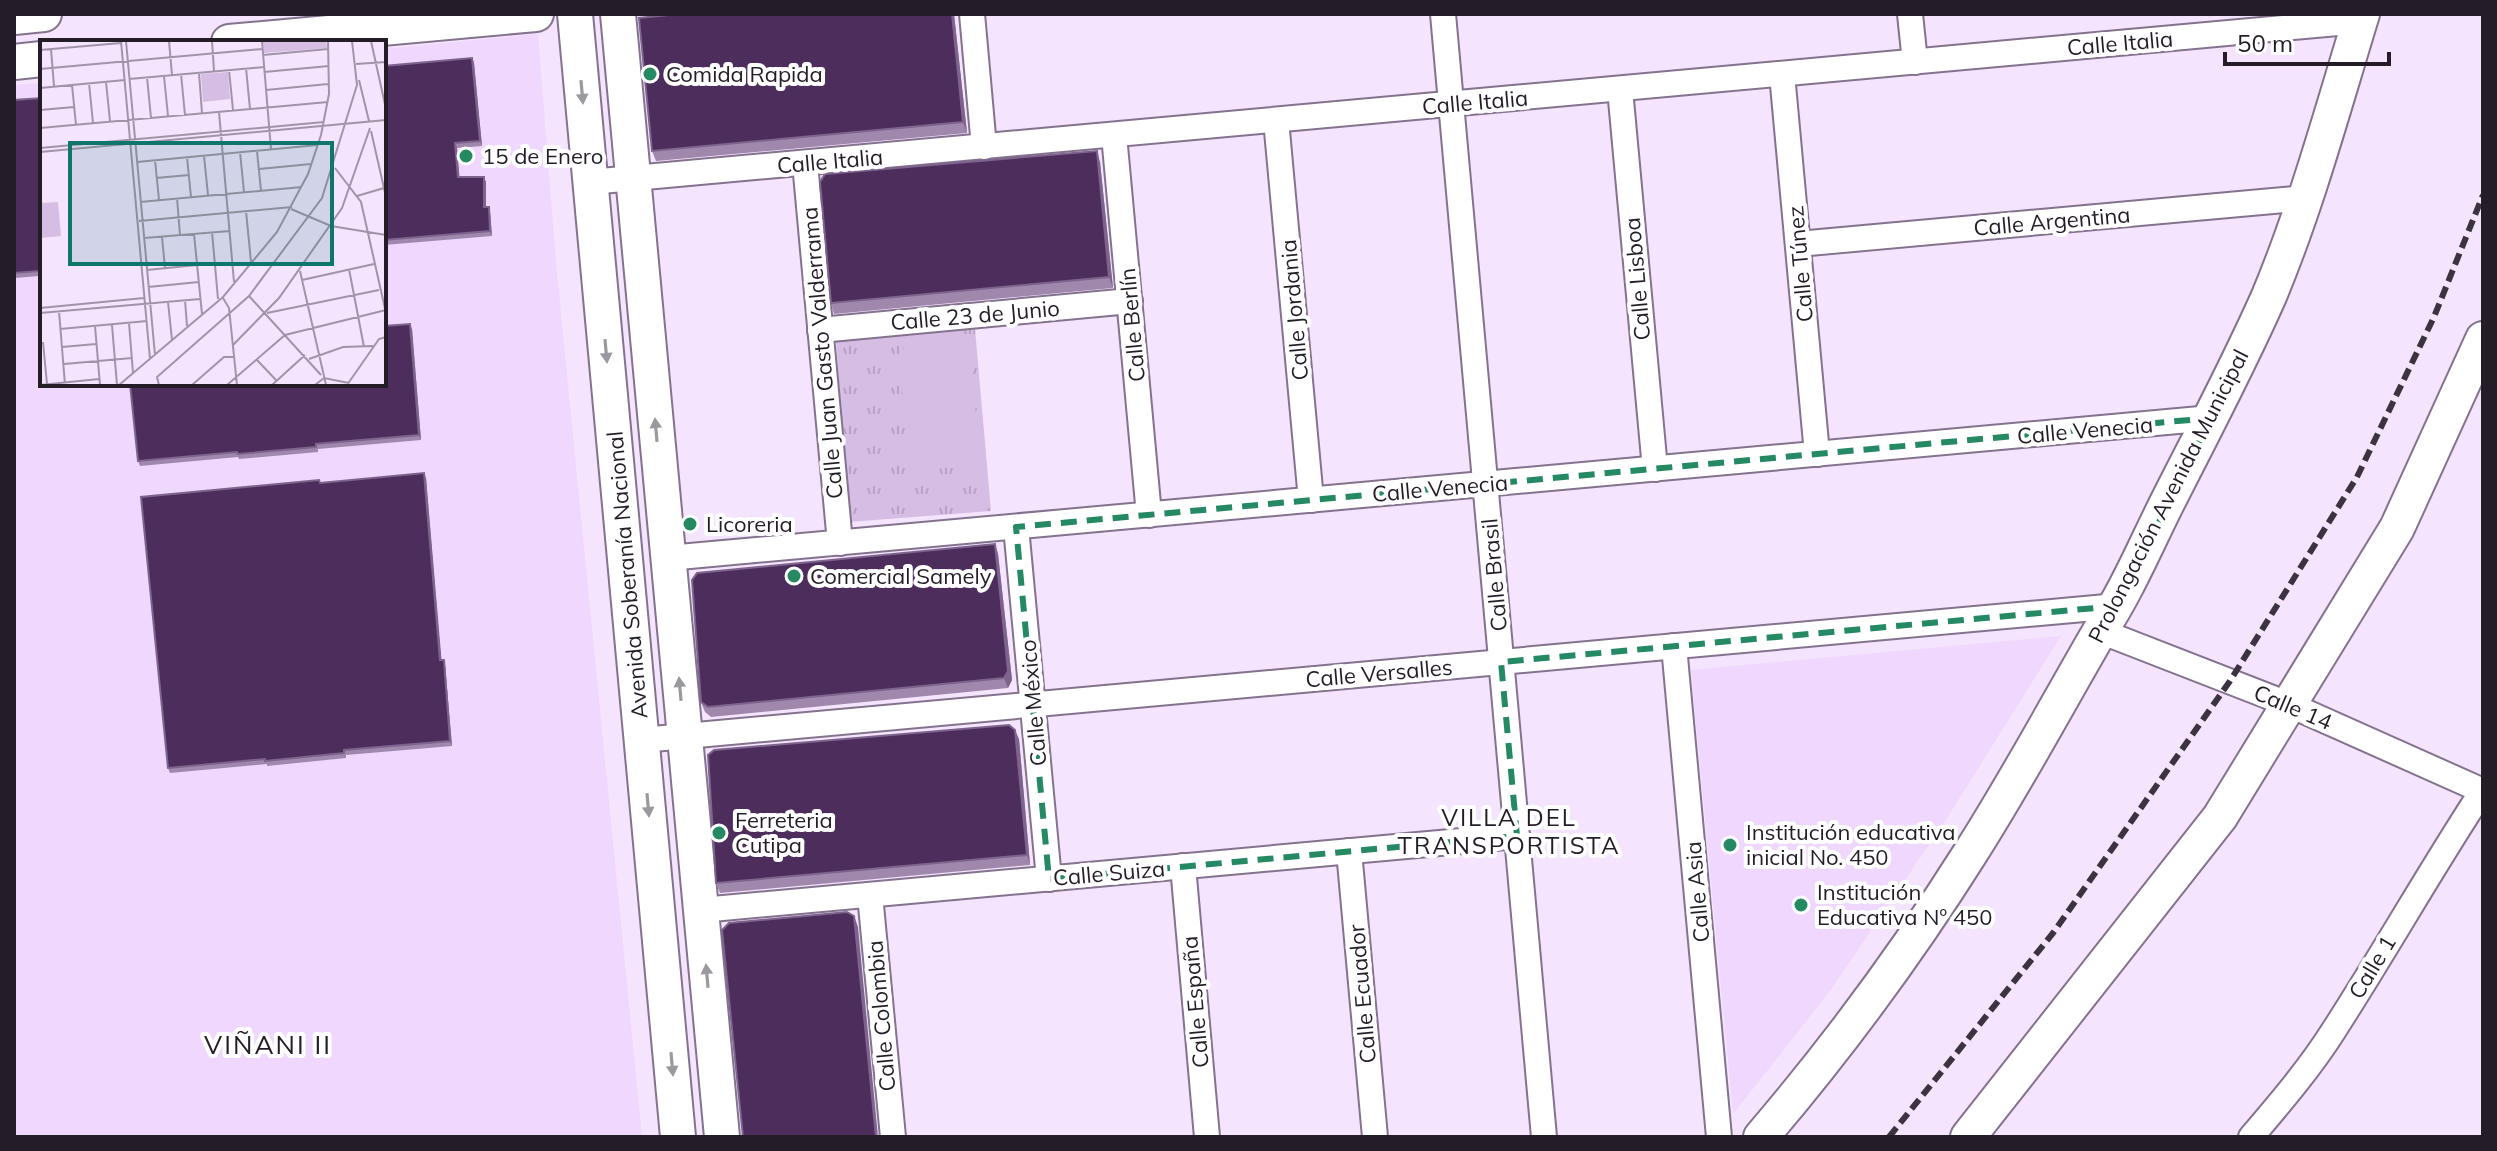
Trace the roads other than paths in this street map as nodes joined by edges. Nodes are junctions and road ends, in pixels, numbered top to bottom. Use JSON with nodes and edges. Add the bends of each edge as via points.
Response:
{"nodes":[{"id":1,"x":44,"y":14,"type":"edge"},
{"id":2,"x":536,"y":14,"type":"edge"},
{"id":3,"x":575,"y":14,"type":"edge"},
{"id":4,"x":618,"y":14,"type":"edge"},
{"id":5,"x":972,"y":14,"type":"edge"},
{"id":6,"x":1443,"y":14,"type":"edge"},
{"id":7,"x":1910,"y":14,"type":"edge"},
{"id":8,"x":14,"y":17,"type":"edge"},
{"id":9,"x":2361,"y":18,"type":"edge"},
{"id":10,"x":251,"y":40,"type":"edge"},
{"id":11,"x":40,"y":59,"type":"edge"},
{"id":12,"x":14,"y":62,"type":"edge"},
{"id":13,"x":1915,"y":62,"type":"junction"},
{"id":14,"x":1782,"y":74,"type":"junction"},
{"id":15,"x":1620,"y":89,"type":"junction"},
{"id":16,"x":1451,"y":104,"type":"junction"},
{"id":17,"x":1276,"y":120,"type":"junction"},
{"id":18,"x":1114,"y":135,"type":"junction"},
{"id":19,"x":984,"y":147,"type":"junction"},
{"id":20,"x":805,"y":163,"type":"junction"},
{"id":21,"x":633,"y":178,"type":"junction"},
{"id":22,"x":590,"y":182,"type":"junction"},
{"id":23,"x":2306,"y":198,"type":"junction"},
{"id":24,"x":1798,"y":244,"type":"junction"},
{"id":25,"x":1130,"y":301,"type":"junction"},
{"id":26,"x":820,"y":330,"type":"junction"},
{"id":27,"x":2483,"y":339,"type":"edge"},
{"id":28,"x":2211,"y":418,"type":"junction"},
{"id":29,"x":1817,"y":454,"type":"junction"},
{"id":30,"x":1655,"y":469,"type":"junction"},
{"id":31,"x":1485,"y":484,"type":"junction"},
{"id":32,"x":1311,"y":500,"type":"junction"},
{"id":33,"x":1149,"y":515,"type":"junction"},
{"id":34,"x":1016,"y":527,"type":"junction"},
{"id":35,"x":840,"y":543,"type":"junction"},
{"id":36,"x":668,"y":558,"type":"junction"},
{"id":37,"x":2108,"y":619,"type":"junction"},
{"id":38,"x":1674,"y":646,"type":"junction"},
{"id":39,"x":1501,"y":662,"type":"junction"},
{"id":40,"x":2288,"y":704,"type":"junction"},
{"id":41,"x":1033,"y":705,"type":"junction"},
{"id":42,"x":684,"y":736,"type":"junction"},
{"id":43,"x":642,"y":740,"type":"junction"},
{"id":44,"x":2483,"y":791,"type":"edge"},
{"id":45,"x":1517,"y":836,"type":"junction"},
{"id":46,"x":1349,"y":851,"type":"junction"},
{"id":47,"x":1183,"y":866,"type":"junction"},
{"id":48,"x":1049,"y":879,"type":"junction"},
{"id":49,"x":870,"y":895,"type":"junction"},
{"id":50,"x":701,"y":910,"type":"junction"},
{"id":51,"x":678,"y":1137,"type":"edge"},
{"id":52,"x":722,"y":1137,"type":"edge"},
{"id":53,"x":893,"y":1137,"type":"edge"},
{"id":54,"x":1207,"y":1137,"type":"edge"},
{"id":55,"x":1375,"y":1137,"type":"edge"},
{"id":56,"x":1544,"y":1137,"type":"edge"},
{"id":57,"x":1719,"y":1137,"type":"edge"},
{"id":58,"x":1761,"y":1137,"type":"edge"},
{"id":59,"x":1968,"y":1137,"type":"edge"},
{"id":60,"x":2251,"y":1137,"type":"edge"}],
"edges":[{"from":1,"to":8,"type":"street"},
{"from":2,"to":10,"type":"street"},
{"from":3,"to":22,"type":"street","name":"Avenida Soberanía Nacional","one_way":true},
{"from":4,"to":21,"type":"street","name":"Avenida Soberanía Nacional"},
{"from":5,"to":19,"type":"street"},
{"from":6,"to":16,"type":"street","name":"Calle Brasil"},
{"from":7,"to":13,"type":"street"},
{"from":9,"to":13,"type":"street","name":"Calle Italia"},
{"from":9,"to":23,"type":"street","name":"Prolongación Avenida Municipal"},
{"from":11,"to":12,"type":"street"},
{"from":13,"to":14,"type":"street","name":"Calle Italia"},
{"from":14,"to":15,"type":"street","name":"Calle Italia"},
{"from":14,"to":24,"type":"street","name":"Calle Túnez"},
{"from":15,"to":16,"type":"street","name":"Calle Italia"},
{"from":15,"to":30,"type":"street","name":"Calle Lisboa"},
{"from":16,"to":17,"type":"street","name":"Calle Italia"},
{"from":16,"to":31,"type":"street","name":"Calle Brasil"},
{"from":17,"to":18,"type":"street","name":"Calle Italia"},
{"from":17,"to":32,"type":"street","name":"Calle Jordania"},
{"from":18,"to":19,"type":"street","name":"Calle Italia"},
{"from":18,"to":25,"type":"street","name":"Calle Berlín"},
{"from":19,"to":20,"type":"street","name":"Calle Italia"},
{"from":20,"to":21,"type":"street","name":"Calle Italia"},
{"from":20,"to":26,"type":"street","name":"Calle Juan Gasto Valderrama"},
{"from":21,"to":22,"type":"street","name":"Calle Italia"},
{"from":36,"to":21,"type":"street","name":"Avenida Soberanía Nacional","one_way":true},
{"from":22,"to":43,"type":"street","name":"Avenida Soberanía Nacional","one_way":true},
{"from":23,"to":24,"type":"street","name":"Calle Argentina"},
{"from":23,"to":28,"type":"street","name":"Prolongación Avenida Municipal","via":[[2269,295]]},
{"from":24,"to":29,"type":"street","name":"Calle Túnez"},
{"from":25,"to":26,"type":"street","name":"Calle 23 de Junio"},
{"from":25,"to":33,"type":"street","name":"Calle Berlín"},
{"from":26,"to":35,"type":"street","name":"Calle Juan Gasto Valderrama"},
{"from":27,"to":40,"type":"street","via":[[2397,528]]},
{"from":28,"to":29,"type":"street","name":"Calle Venecia"},
{"from":28,"to":37,"type":"street","name":"Prolongación Avenida Municipal"},
{"from":29,"to":30,"type":"street","name":"Calle Venecia"},
{"from":30,"to":31,"type":"street","name":"Calle Venecia"},
{"from":31,"to":32,"type":"street","name":"Calle Venecia"},
{"from":31,"to":39,"type":"street","name":"Calle Brasil"},
{"from":32,"to":33,"type":"street","name":"Calle Venecia"},
{"from":33,"to":34,"type":"street","name":"Calle Venecia"},
{"from":34,"to":35,"type":"street","name":"Calle Venecia"},
{"from":34,"to":41,"type":"street","name":"Calle México"},
{"from":35,"to":36,"type":"street","name":"Calle Venecia"},
{"from":42,"to":36,"type":"street","name":"Avenida Soberanía Nacional","one_way":true},
{"from":37,"to":38,"type":"street","name":"Calle Versalles"},
{"from":37,"to":40,"type":"street","name":"Calle 14"},
{"from":37,"to":58,"type":"street","name":"Prolongación Avenida Municipal","via":[[1972,851],[1889,975]]},
{"from":38,"to":39,"type":"street","name":"Calle Versalles"},
{"from":38,"to":57,"type":"street","name":"Calle Asia"},
{"from":39,"to":41,"type":"street","name":"Calle Versalles"},
{"from":39,"to":45,"type":"street","name":"Calle Brasil"},
{"from":40,"to":44,"type":"street","name":"Calle 14"},
{"from":40,"to":59,"type":"street","via":[[2220,817]]},
{"from":41,"to":42,"type":"street","name":"Calle Versalles"},
{"from":41,"to":48,"type":"street","name":"Calle México"},
{"from":42,"to":43,"type":"street","name":"Calle Versalles"},
{"from":42,"to":50,"type":"street","name":"Avenida Soberanía Nacional"},
{"from":43,"to":51,"type":"street","name":"Avenida Soberanía Nacional","one_way":true},
{"from":44,"to":60,"type":"street","name":"Calle 1","via":[[2333,1033]]},
{"from":45,"to":46,"type":"street","name":"Calle Suiza"},
{"from":45,"to":56,"type":"street","name":"Calle Brasil"},
{"from":46,"to":47,"type":"street","name":"Calle Suiza"},
{"from":46,"to":55,"type":"street","name":"Calle Ecuador"},
{"from":47,"to":48,"type":"street","name":"Calle Suiza"},
{"from":47,"to":54,"type":"street","name":"Calle España"},
{"from":48,"to":49,"type":"street","name":"Calle Suiza"},
{"from":49,"to":50,"type":"street","name":"Calle Suiza"},
{"from":49,"to":53,"type":"street","name":"Calle Colombia"},
{"from":52,"to":50,"type":"street","name":"Avenida Soberanía Nacional","one_way":true}]}
